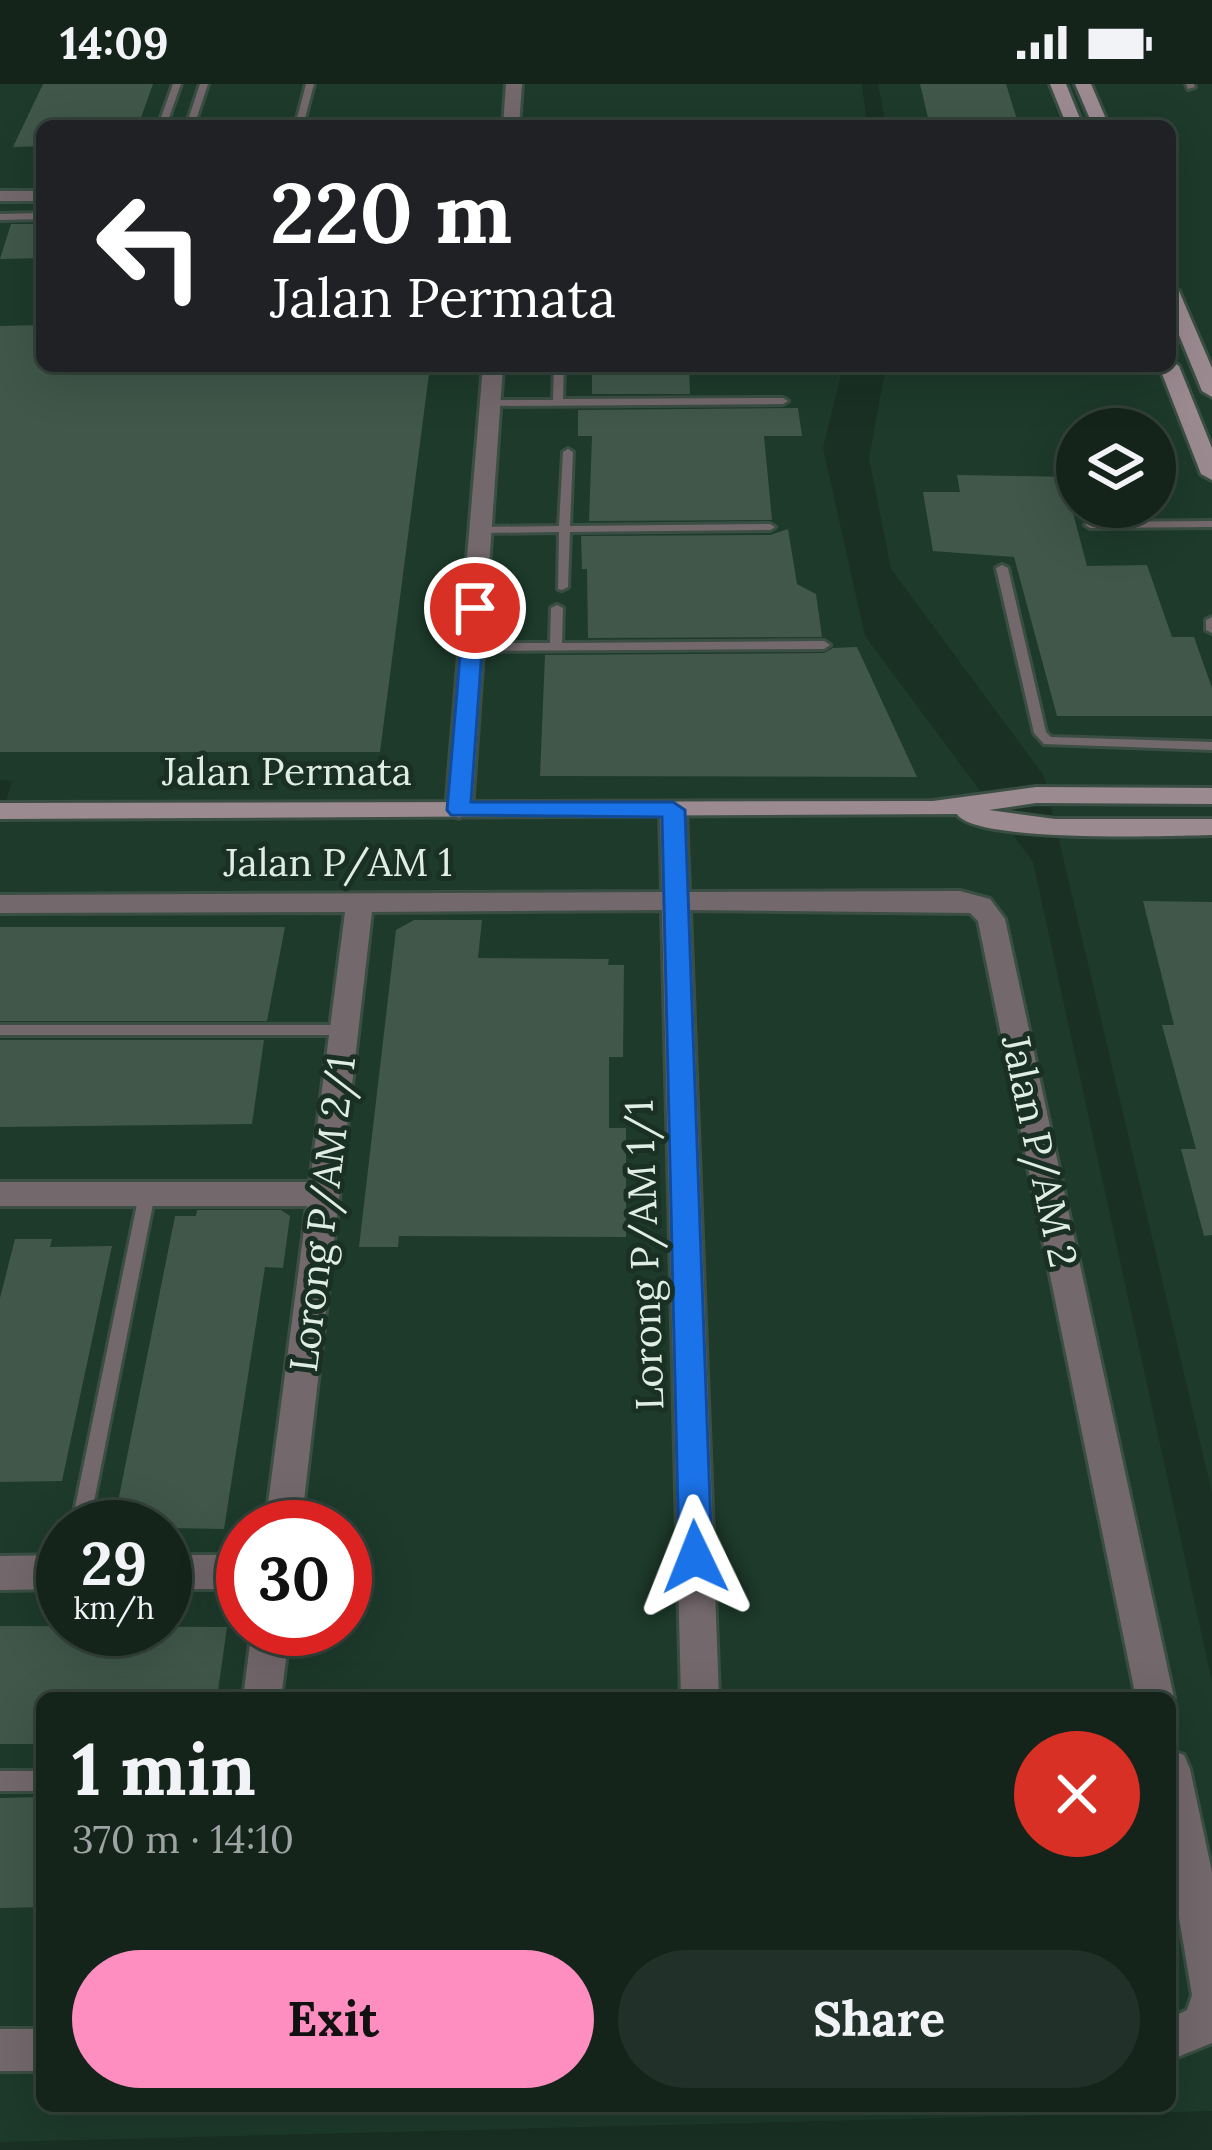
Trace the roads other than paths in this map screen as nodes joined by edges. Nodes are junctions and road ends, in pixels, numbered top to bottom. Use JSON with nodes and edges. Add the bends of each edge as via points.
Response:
{"nodes":[{"id":1,"x":177,"y":84,"type":"edge"},
{"id":2,"x":204,"y":84,"type":"edge"},
{"id":3,"x":310,"y":84,"type":"edge"},
{"id":4,"x":514,"y":84,"type":"edge"},
{"id":5,"x":1058,"y":84,"type":"edge"},
{"id":6,"x":1083,"y":84,"type":"edge"},
{"id":7,"x":1071,"y":117,"type":"edge"},
{"id":8,"x":1097,"y":117,"type":"edge"},
{"id":9,"x":164,"y":120,"type":"edge"},
{"id":10,"x":192,"y":120,"type":"edge"},
{"id":11,"x":301,"y":120,"type":"edge"},
{"id":12,"x":511,"y":120,"type":"edge"},
{"id":13,"x":0,"y":196,"type":"edge"},
{"id":14,"x":36,"y":196,"type":"edge"},
{"id":15,"x":36,"y":216,"type":"edge"},
{"id":16,"x":0,"y":217,"type":"edge"},
{"id":17,"x":1176,"y":305,"type":"edge"},
{"id":18,"x":493,"y":372,"type":"edge"},
{"id":19,"x":559,"y":372,"type":"edge"},
{"id":20,"x":1171,"y":372,"type":"edge"},
{"id":21,"x":1212,"y":391,"type":"edge"},
{"id":22,"x":783,"y":401,"type":"dead end"},
{"id":23,"x":558,"y":402,"type":"junction"},
{"id":24,"x":490,"y":403,"type":"junction"},
{"id":25,"x":568,"y":452,"type":"dead end"},
{"id":26,"x":1212,"y":474,"type":"edge"},
{"id":27,"x":1176,"y":524,"type":"edge"},
{"id":28,"x":1212,"y":524,"type":"edge"},
{"id":29,"x":770,"y":527,"type":"dead end"},
{"id":30,"x":564,"y":529,"type":"junction"},
{"id":31,"x":480,"y":530,"type":"junction"},
{"id":32,"x":1002,"y":568,"type":"dead end"},
{"id":33,"x":562,"y":586,"type":"dead end"},
{"id":34,"x":557,"y":608,"type":"dead end"},
{"id":35,"x":1212,"y":620,"type":"edge"},
{"id":36,"x":1212,"y":630,"type":"edge"},
{"id":37,"x":824,"y":645,"type":"dead end"},
{"id":38,"x":556,"y":646,"type":"junction"},
{"id":39,"x":472,"y":647,"type":"junction"},
{"id":40,"x":1212,"y":746,"type":"edge"},
{"id":41,"x":1212,"y":796,"type":"edge"},
{"id":42,"x":933,"y":809,"type":"junction"},
{"id":43,"x":459,"y":810,"type":"junction"},
{"id":44,"x":673,"y":810,"type":"junction"},
{"id":45,"x":0,"y":811,"type":"edge"},
{"id":46,"x":1212,"y":827,"type":"edge"},
{"id":47,"x":676,"y":901,"type":"junction"},
{"id":48,"x":360,"y":902,"type":"junction"},
{"id":49,"x":0,"y":904,"type":"edge"},
{"id":50,"x":0,"y":1030,"type":"edge"},
{"id":51,"x":344,"y":1030,"type":"junction"},
{"id":52,"x":0,"y":1194,"type":"edge"},
{"id":53,"x":147,"y":1194,"type":"junction"},
{"id":54,"x":324,"y":1194,"type":"junction"},
{"id":55,"x":85,"y":1500,"type":"edge"},
{"id":56,"x":286,"y":1500,"type":"edge"},
{"id":57,"x":36,"y":1572,"type":"edge"},
{"id":58,"x":0,"y":1573,"type":"edge"},
{"id":59,"x":267,"y":1656,"type":"edge"},
{"id":60,"x":263,"y":1692,"type":"edge"},
{"id":61,"x":700,"y":1692,"type":"edge"},
{"id":62,"x":1154,"y":1692,"type":"edge"},
{"id":63,"x":0,"y":1781,"type":"edge"},
{"id":64,"x":36,"y":1781,"type":"edge"},
{"id":65,"x":1176,"y":1797,"type":"edge"},
{"id":66,"x":1212,"y":1995,"type":"edge"},
{"id":67,"x":1176,"y":2036,"type":"edge"},
{"id":68,"x":0,"y":2050,"type":"edge"},
{"id":69,"x":36,"y":2050,"type":"edge"}],
"edges":[{"from":1,"to":9,"type":"lane"},
{"from":2,"to":10,"type":"lane"},
{"from":3,"to":11,"type":"lane"},
{"from":4,"to":12,"type":"street"},
{"from":5,"to":7,"type":"street"},
{"from":6,"to":8,"type":"street"},
{"from":7,"to":8,"type":"lane"},
{"from":13,"to":14,"type":"street"},
{"from":15,"to":16,"type":"lane"},
{"from":17,"to":21,"type":"street"},
{"from":18,"to":24,"type":"street"},
{"from":19,"to":23,"type":"lane"},
{"from":20,"to":26,"type":"street"},
{"from":22,"to":23,"type":"lane"},
{"from":23,"to":24,"type":"lane"},
{"from":24,"to":31,"type":"street"},
{"from":25,"to":30,"type":"lane"},
{"from":27,"to":28,"type":"lane"},
{"from":29,"to":30,"type":"lane"},
{"from":30,"to":31,"type":"lane"},
{"from":30,"to":33,"type":"lane"},
{"from":31,"to":39,"type":"street"},
{"from":32,"to":40,"type":"lane","via":[[1048,741]]},
{"from":34,"to":38,"type":"lane"},
{"from":35,"to":36,"type":"lane"},
{"from":37,"to":38,"type":"lane"},
{"from":38,"to":39,"type":"lane"},
{"from":39,"to":43,"type":"street"},
{"from":41,"to":42,"type":"street","name":"Jalan Permata","via":[[1036,795]]},
{"from":42,"to":44,"type":"street","name":"Jalan Permata"},
{"from":42,"to":46,"type":"street","name":"Jalan Permata","via":[[1055,828]]},
{"from":43,"to":44,"type":"street","name":"Jalan Permata"},
{"from":43,"to":45,"type":"street","name":"Jalan Permata"},
{"from":44,"to":47,"type":"street","name":"Lorong P/AM 1/1"},
{"from":47,"to":48,"type":"street","name":"Jalan P/AM 1"},
{"from":47,"to":61,"type":"street","name":"Lorong P/AM 1/1"},
{"from":47,"to":62,"type":"street","name":"Jalan P/AM 2","via":[[960,900],[987,912]]},
{"from":48,"to":49,"type":"street","name":"Jalan P/AM 1"},
{"from":48,"to":51,"type":"street","name":"Lorong P/AM 2/1"},
{"from":50,"to":51,"type":"lane"},
{"from":51,"to":54,"type":"street","name":"Lorong P/AM 2/1"},
{"from":52,"to":53,"type":"street"},
{"from":53,"to":54,"type":"street"},
{"from":53,"to":55,"type":"lane"},
{"from":54,"to":56,"type":"street","name":"Lorong P/AM 2/1"},
{"from":57,"to":58,"type":"street"},
{"from":59,"to":60,"type":"street"},
{"from":63,"to":64,"type":"lane"},
{"from":65,"to":66,"type":"street"},
{"from":66,"to":67,"type":"street","via":[[1203,2025]]},
{"from":68,"to":69,"type":"street"}]}
